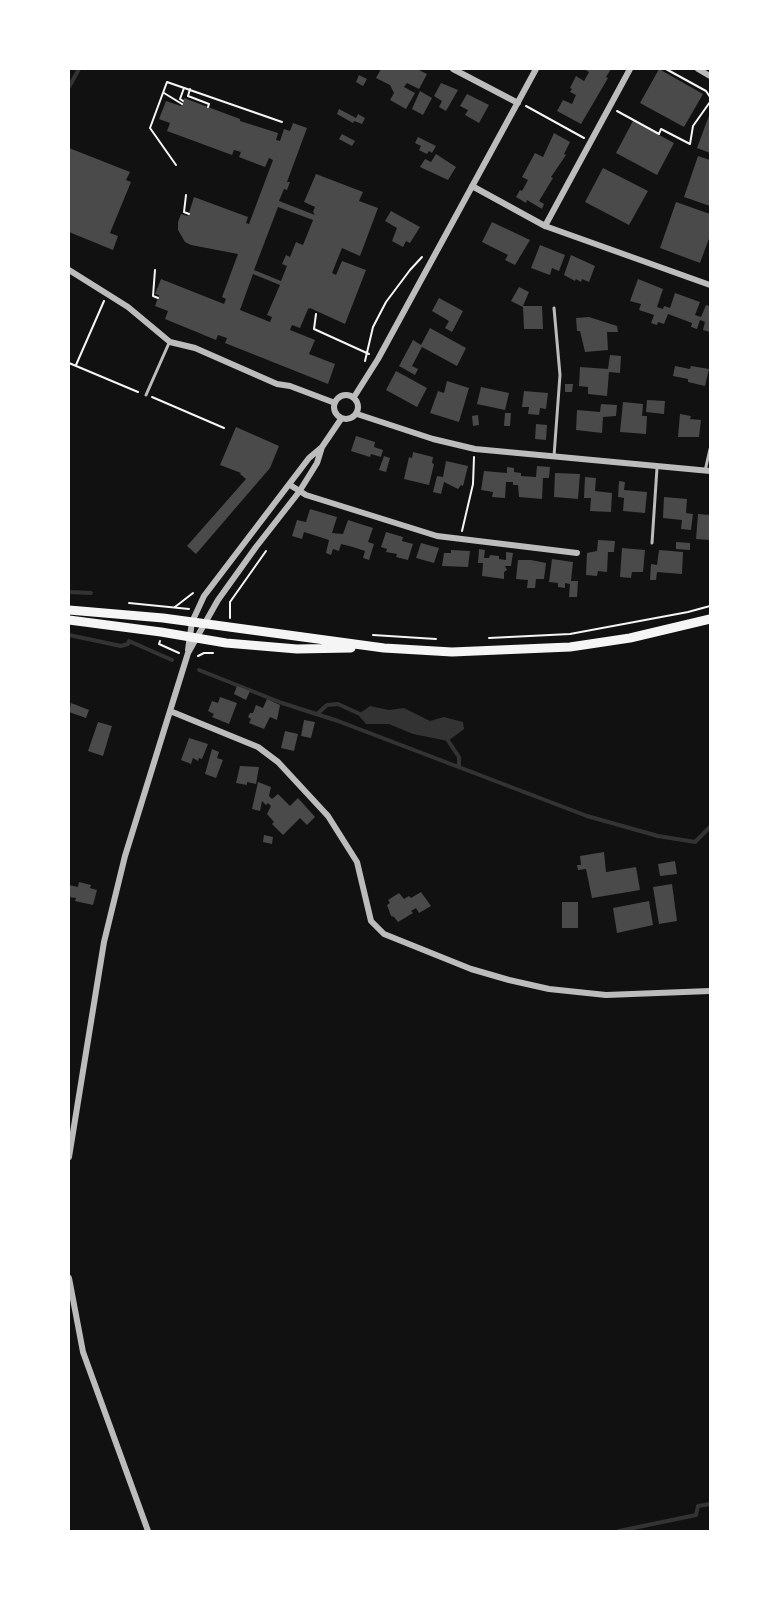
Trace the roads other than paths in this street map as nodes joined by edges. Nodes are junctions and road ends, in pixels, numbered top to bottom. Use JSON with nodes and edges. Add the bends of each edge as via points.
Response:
{"nodes":[{"id":1,"x":453,"y":69,"type":"edge"},
{"id":2,"x":536,"y":69,"type":"edge"},
{"id":3,"x":630,"y":69,"type":"edge"},
{"id":4,"x":698,"y":69,"type":"edge"},
{"id":5,"x":710,"y":76,"type":"edge"},
{"id":6,"x":518,"y":103,"type":"junction"},
{"id":7,"x":472,"y":186,"type":"junction"},
{"id":8,"x":545,"y":226,"type":"junction"},
{"id":9,"x":69,"y":270,"type":"edge"},
{"id":10,"x":710,"y":285,"type":"edge"},
{"id":11,"x":554,"y":308,"type":"dead end"},
{"id":12,"x":170,"y":342,"type":"junction"},
{"id":13,"x":146,"y":395,"type":"dead end"},
{"id":14,"x":354,"y":397,"type":"junction"},
{"id":15,"x":335,"y":403,"type":"junction"},
{"id":16,"x":357,"y":414,"type":"junction"},
{"id":17,"x":341,"y":419,"type":"junction"},
{"id":18,"x":322,"y":447,"type":"junction"},
{"id":19,"x":710,"y":449,"type":"edge"},
{"id":20,"x":554,"y":457,"type":"junction"},
{"id":21,"x":658,"y":466,"type":"junction"},
{"id":22,"x":708,"y":471,"type":"edge"},
{"id":23,"x":290,"y":485,"type":"junction"},
{"id":24,"x":299,"y":492,"type":"junction"},
{"id":25,"x":652,"y":543,"type":"dead end"},
{"id":26,"x":578,"y":553,"type":"dead end"},
{"id":27,"x":69,"y":610,"type":"edge"},
{"id":28,"x":710,"y":619,"type":"edge"},
{"id":29,"x":69,"y":620,"type":"edge"},
{"id":30,"x":192,"y":622,"type":"junction"},
{"id":31,"x":203,"y":624,"type":"junction"},
{"id":32,"x":193,"y":637,"type":"junction"},
{"id":33,"x":384,"y":648,"type":"junction"},
{"id":34,"x":170,"y":711,"type":"junction"},
{"id":35,"x":706,"y":991,"type":"edge"},
{"id":36,"x":69,"y":1157,"type":"edge"},
{"id":37,"x":69,"y":1278,"type":"edge"},
{"id":38,"x":148,"y":1531,"type":"edge"}],
"edges":[{"from":1,"to":6,"type":"street"},
{"from":2,"to":6,"type":"street"},
{"from":3,"to":8,"type":"street"},
{"from":4,"to":5,"type":"street"},
{"from":6,"to":7,"type":"street"},
{"from":7,"to":8,"type":"street"},
{"from":7,"to":14,"type":"street"},
{"from":8,"to":10,"type":"street"},
{"from":9,"to":12,"type":"street","via":[[128,306]]},
{"from":11,"to":20,"type":"lane","via":[[560,375]]},
{"from":12,"to":13,"type":"lane"},
{"from":12,"to":15,"type":"street","via":[[195,348],[277,384]]},
{"from":14,"to":15,"type":"street","via":[[343,396]]},
{"from":14,"to":16,"type":"street","via":[[359,406]]},
{"from":15,"to":17,"type":"street","via":[[334,410]]},
{"from":16,"to":17,"type":"street","via":[[349,420]]},
{"from":16,"to":20,"type":"street","via":[[475,449]]},
{"from":17,"to":18,"type":"street"},
{"from":18,"to":23,"type":"street"},
{"from":18,"to":24,"type":"street","via":[[317,464]]},
{"from":19,"to":22,"type":"lane"},
{"from":20,"to":21,"type":"street"},
{"from":21,"to":22,"type":"street"},
{"from":21,"to":25,"type":"lane"},
{"from":23,"to":24,"type":"street"},
{"from":23,"to":30,"type":"street","via":[[204,596]]},
{"from":24,"to":26,"type":"street","via":[[426,533]]},
{"from":24,"to":31,"type":"street","via":[[255,547]]},
{"from":27,"to":30,"type":"main road"},
{"from":28,"to":33,"type":"main road","via":[[570,647],[452,652]]},
{"from":29,"to":32,"type":"main road"},
{"from":30,"to":31,"type":"main road"},
{"from":30,"to":32,"type":"street"},
{"from":31,"to":32,"type":"street"},
{"from":31,"to":33,"type":"main road"},
{"from":32,"to":33,"type":"main road","via":[[297,649]]},
{"from":32,"to":34,"type":"street"},
{"from":34,"to":35,"type":"street","via":[[258,747],[278,762],[328,816],[357,862],[371,921],[384,934],[471,969],[549,989],[606,995]]},
{"from":34,"to":36,"type":"street","via":[[125,856],[104,942]]},
{"from":37,"to":38,"type":"street","via":[[83,1352]]}]}
